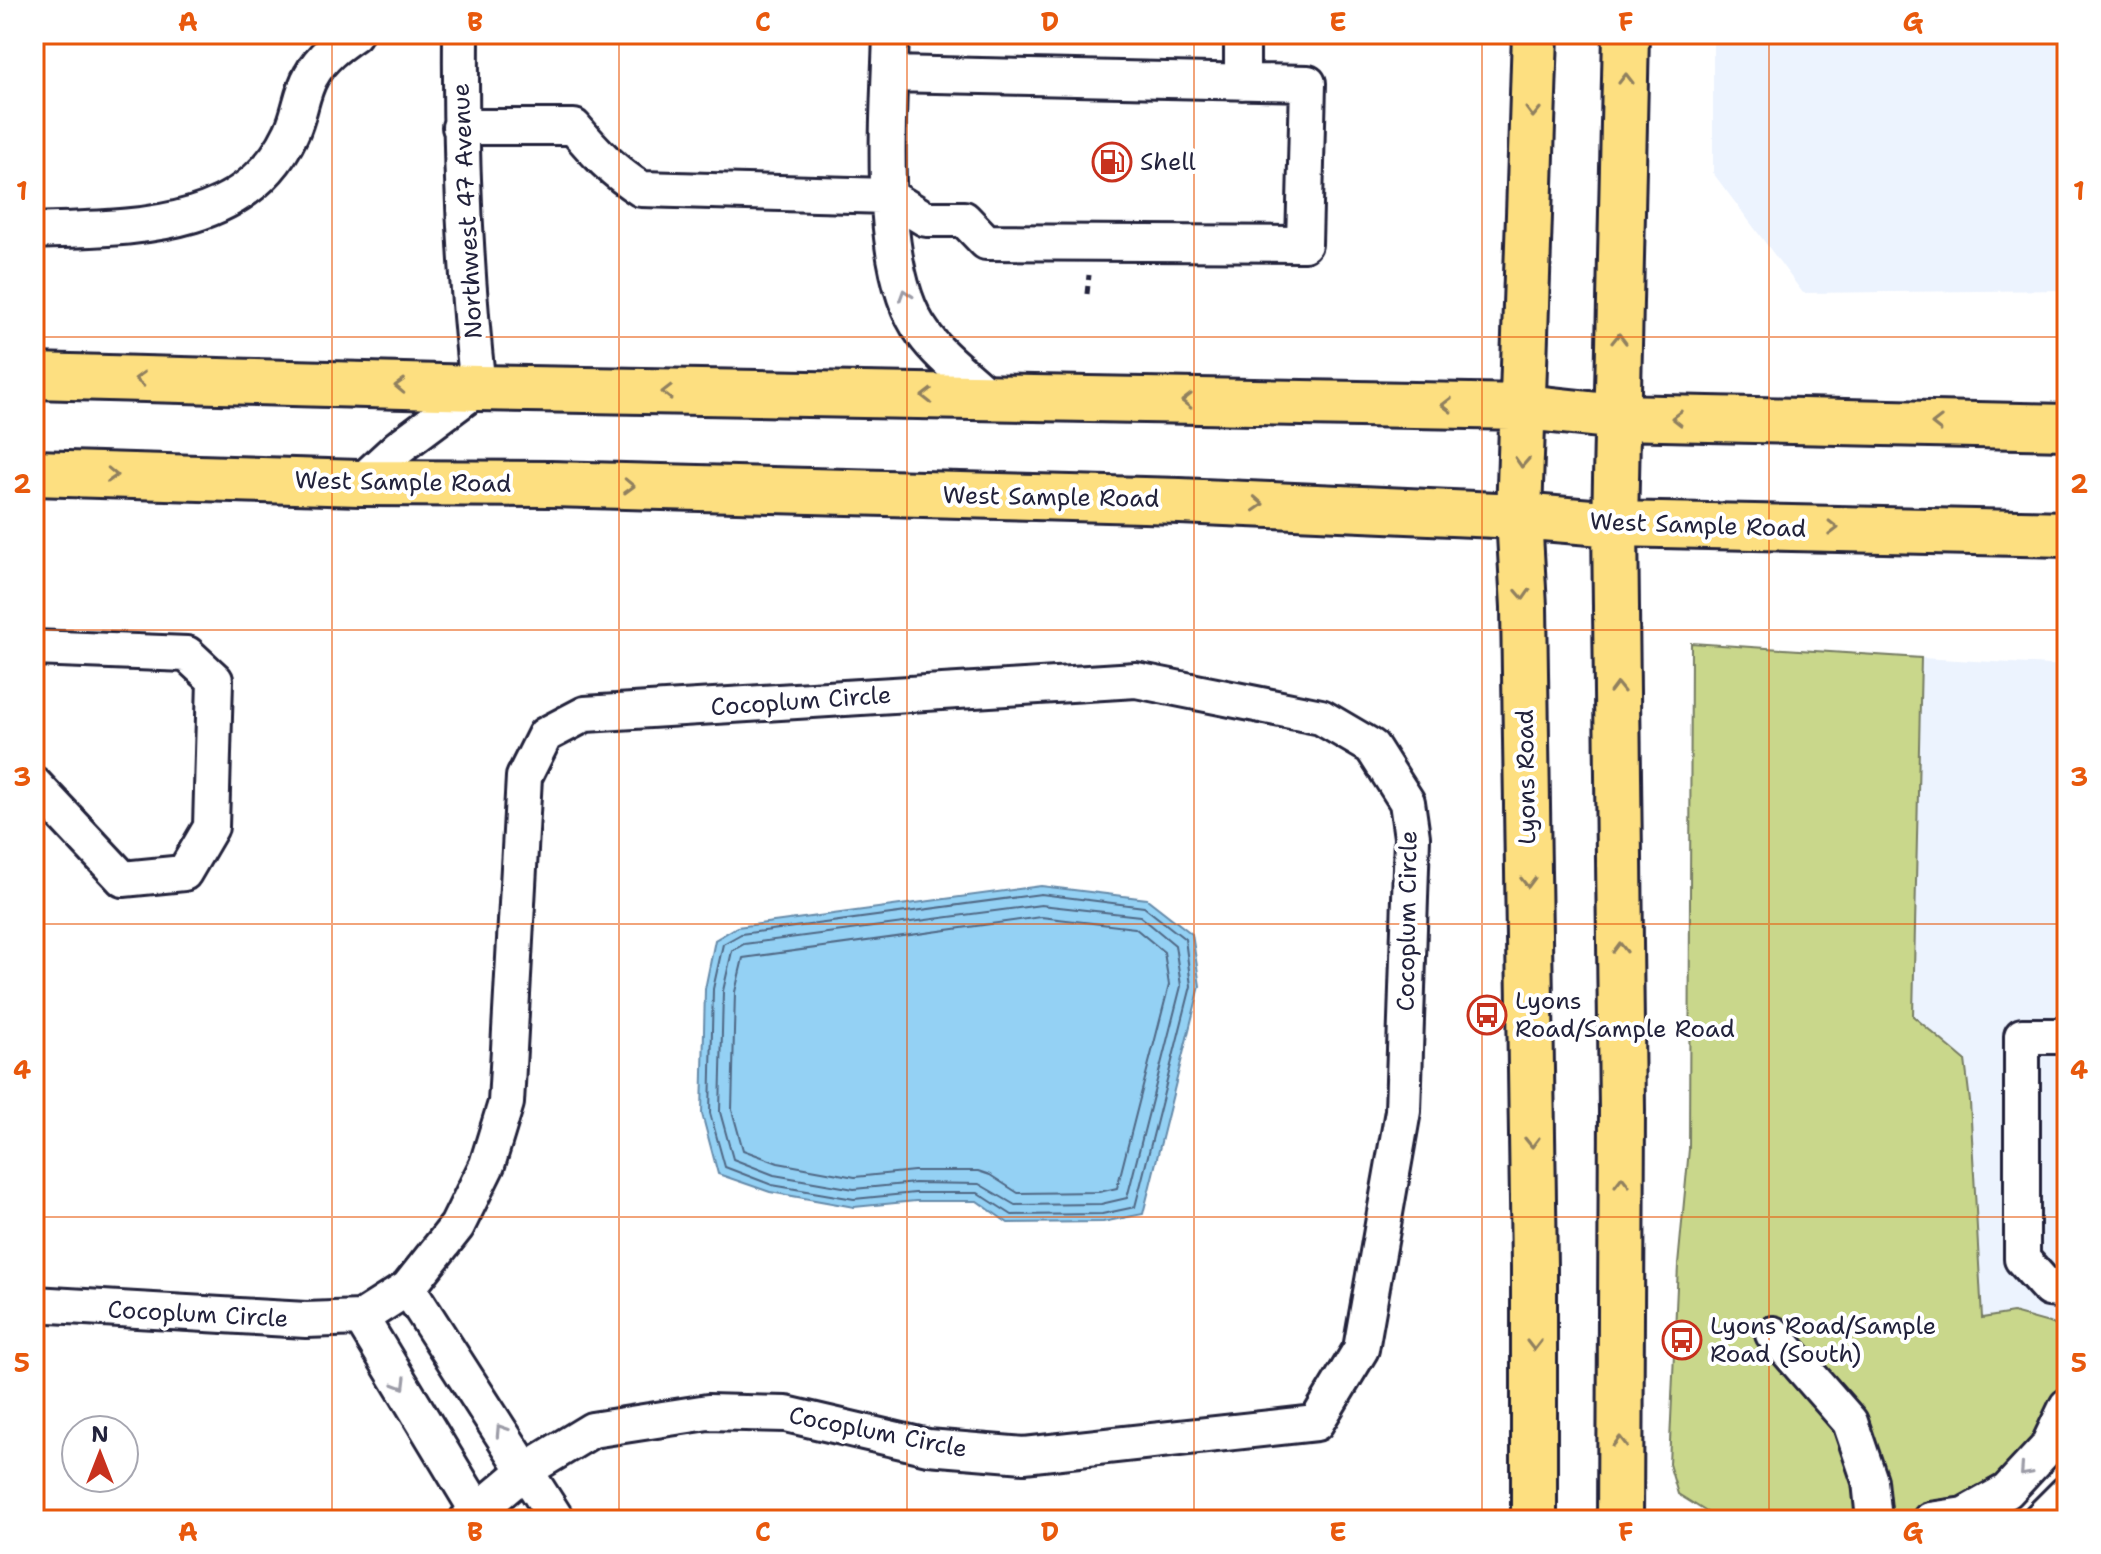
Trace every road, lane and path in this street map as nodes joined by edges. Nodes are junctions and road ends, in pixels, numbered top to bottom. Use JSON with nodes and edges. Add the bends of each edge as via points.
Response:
{"nodes":[{"id":1,"x":354,"y":34,"type":"edge"},
{"id":2,"x":461,"y":34,"type":"edge"},
{"id":3,"x":891,"y":34,"type":"edge"},
{"id":4,"x":1242,"y":34,"type":"edge"},
{"id":5,"x":1535,"y":34,"type":"edge"},
{"id":6,"x":1626,"y":34,"type":"edge"},
{"id":7,"x":890,"y":74,"type":"junction"},
{"id":8,"x":1242,"y":82,"type":"junction"},
{"id":9,"x":460,"y":127,"type":"junction"},
{"id":10,"x":888,"y":196,"type":"junction"},
{"id":11,"x":34,"y":231,"type":"edge"},
{"id":12,"x":34,"y":376,"type":"edge"},
{"id":13,"x":478,"y":388,"type":"junction"},
{"id":14,"x":989,"y":397,"type":"junction"},
{"id":15,"x":1525,"y":407,"type":"junction"},
{"id":16,"x":1617,"y":417,"type":"junction"},
{"id":17,"x":2067,"y":427,"type":"edge"},
{"id":18,"x":34,"y":473,"type":"edge"},
{"id":19,"x":360,"y":483,"type":"junction"},
{"id":20,"x":1519,"y":516,"type":"junction"},
{"id":21,"x":1615,"y":524,"type":"junction"},
{"id":22,"x":2067,"y":534,"type":"edge"},
{"id":23,"x":34,"y":648,"type":"edge"},
{"id":24,"x":34,"y":784,"type":"edge"},
{"id":25,"x":2067,"y":1036,"type":"edge"},
{"id":26,"x":408,"y":1288,"type":"junction"},
{"id":27,"x":2067,"y":1291,"type":"edge"},
{"id":28,"x":34,"y":1304,"type":"edge"},
{"id":29,"x":361,"y":1318,"type":"junction"},
{"id":30,"x":1773,"y":1334,"type":"dead end"},
{"id":31,"x":2067,"y":1406,"type":"edge"},
{"id":32,"x":526,"y":1470,"type":"junction"},
{"id":33,"x":2067,"y":1493,"type":"edge"},
{"id":34,"x":476,"y":1517,"type":"edge"},
{"id":35,"x":557,"y":1520,"type":"edge"},
{"id":36,"x":1534,"y":1520,"type":"edge"},
{"id":37,"x":1620,"y":1520,"type":"edge"},
{"id":38,"x":1874,"y":1520,"type":"edge"},
{"id":39,"x":1930,"y":1520,"type":"edge"},
{"id":40,"x":2040,"y":1520,"type":"edge"}],
"edges":[{"from":1,"to":11,"type":"street","via":[[332,49],[310,76],[280,157],[257,182],[187,218]]},
{"from":2,"to":9,"type":"street","name":"Northwest 47 Avenue"},
{"from":3,"to":7,"type":"street"},
{"from":4,"to":8,"type":"street"},
{"from":5,"to":15,"type":"main road","name":"Lyons Road","one_way":true},
{"from":16,"to":6,"type":"main road","one_way":true},
{"from":7,"to":8,"type":"street"},
{"from":7,"to":10,"type":"street"},
{"from":8,"to":10,"type":"street","via":[[1308,83],[1304,244],[986,242],[964,219],[926,219]]},
{"from":9,"to":10,"type":"street","via":[[574,127],[618,175],[641,189]]},
{"from":9,"to":13,"type":"street","name":"Northwest 47 Avenue"},
{"from":14,"to":10,"type":"street","one_way":true,"via":[[924,334],[910,312],[901,290]]},
{"from":13,"to":12,"type":"main road","one_way":true},
{"from":14,"to":13,"type":"main road","one_way":true},
{"from":13,"to":19,"type":"street"},
{"from":15,"to":14,"type":"main road","one_way":true},
{"from":15,"to":16,"type":"main road"},
{"from":15,"to":20,"type":"main road","name":"Lyons Road","one_way":true},
{"from":17,"to":16,"type":"main road","one_way":true},
{"from":16,"to":21,"type":"main road"},
{"from":18,"to":19,"type":"main road","name":"West Sample Road","one_way":true},
{"from":19,"to":20,"type":"main road","name":"West Sample Road","one_way":true,"via":[[1180,501]]},
{"from":20,"to":21,"type":"main road","name":"West Sample Road"},
{"from":20,"to":36,"type":"main road","name":"Lyons Road","one_way":true},
{"from":21,"to":22,"type":"main road","name":"West Sample Road","one_way":true},
{"from":37,"to":21,"type":"main road","one_way":true,"via":[[1622,1110]]},
{"from":23,"to":24,"type":"street","via":[[187,654],[215,680],[211,827],[184,873],[123,879]]},
{"from":25,"to":27,"type":"street","via":[[2022,1036],[2022,1259],[2049,1289]]},
{"from":26,"to":29,"type":"street","name":"Cocoplum Circle"},
{"from":32,"to":26,"type":"street","one_way":true},
{"from":26,"to":32,"type":"street","name":"Cocoplum Circle","via":[[457,1226],[487,1165],[506,1103],[524,777],[545,735],[585,714],[1136,680],[1321,717],[1372,747],[1407,802],[1412,837],[1403,1111],[1361,1349],[1316,1423],[1024,1455],[928,1447],[786,1414],[708,1412],[592,1430]]},
{"from":28,"to":29,"type":"street","name":"Cocoplum Circle","via":[[306,1320]]},
{"from":29,"to":34,"type":"street","name":"Cocoplum Circle","one_way":true},
{"from":30,"to":38,"type":"street","via":[[1850,1422],[1870,1481]]},
{"from":31,"to":39,"type":"street","one_way":true,"via":[[2047,1448],[2007,1491],[1964,1515]]},
{"from":32,"to":34,"type":"street","name":"Cocoplum Circle"},
{"from":32,"to":35,"type":"street"},
{"from":33,"to":40,"type":"street"}]}
